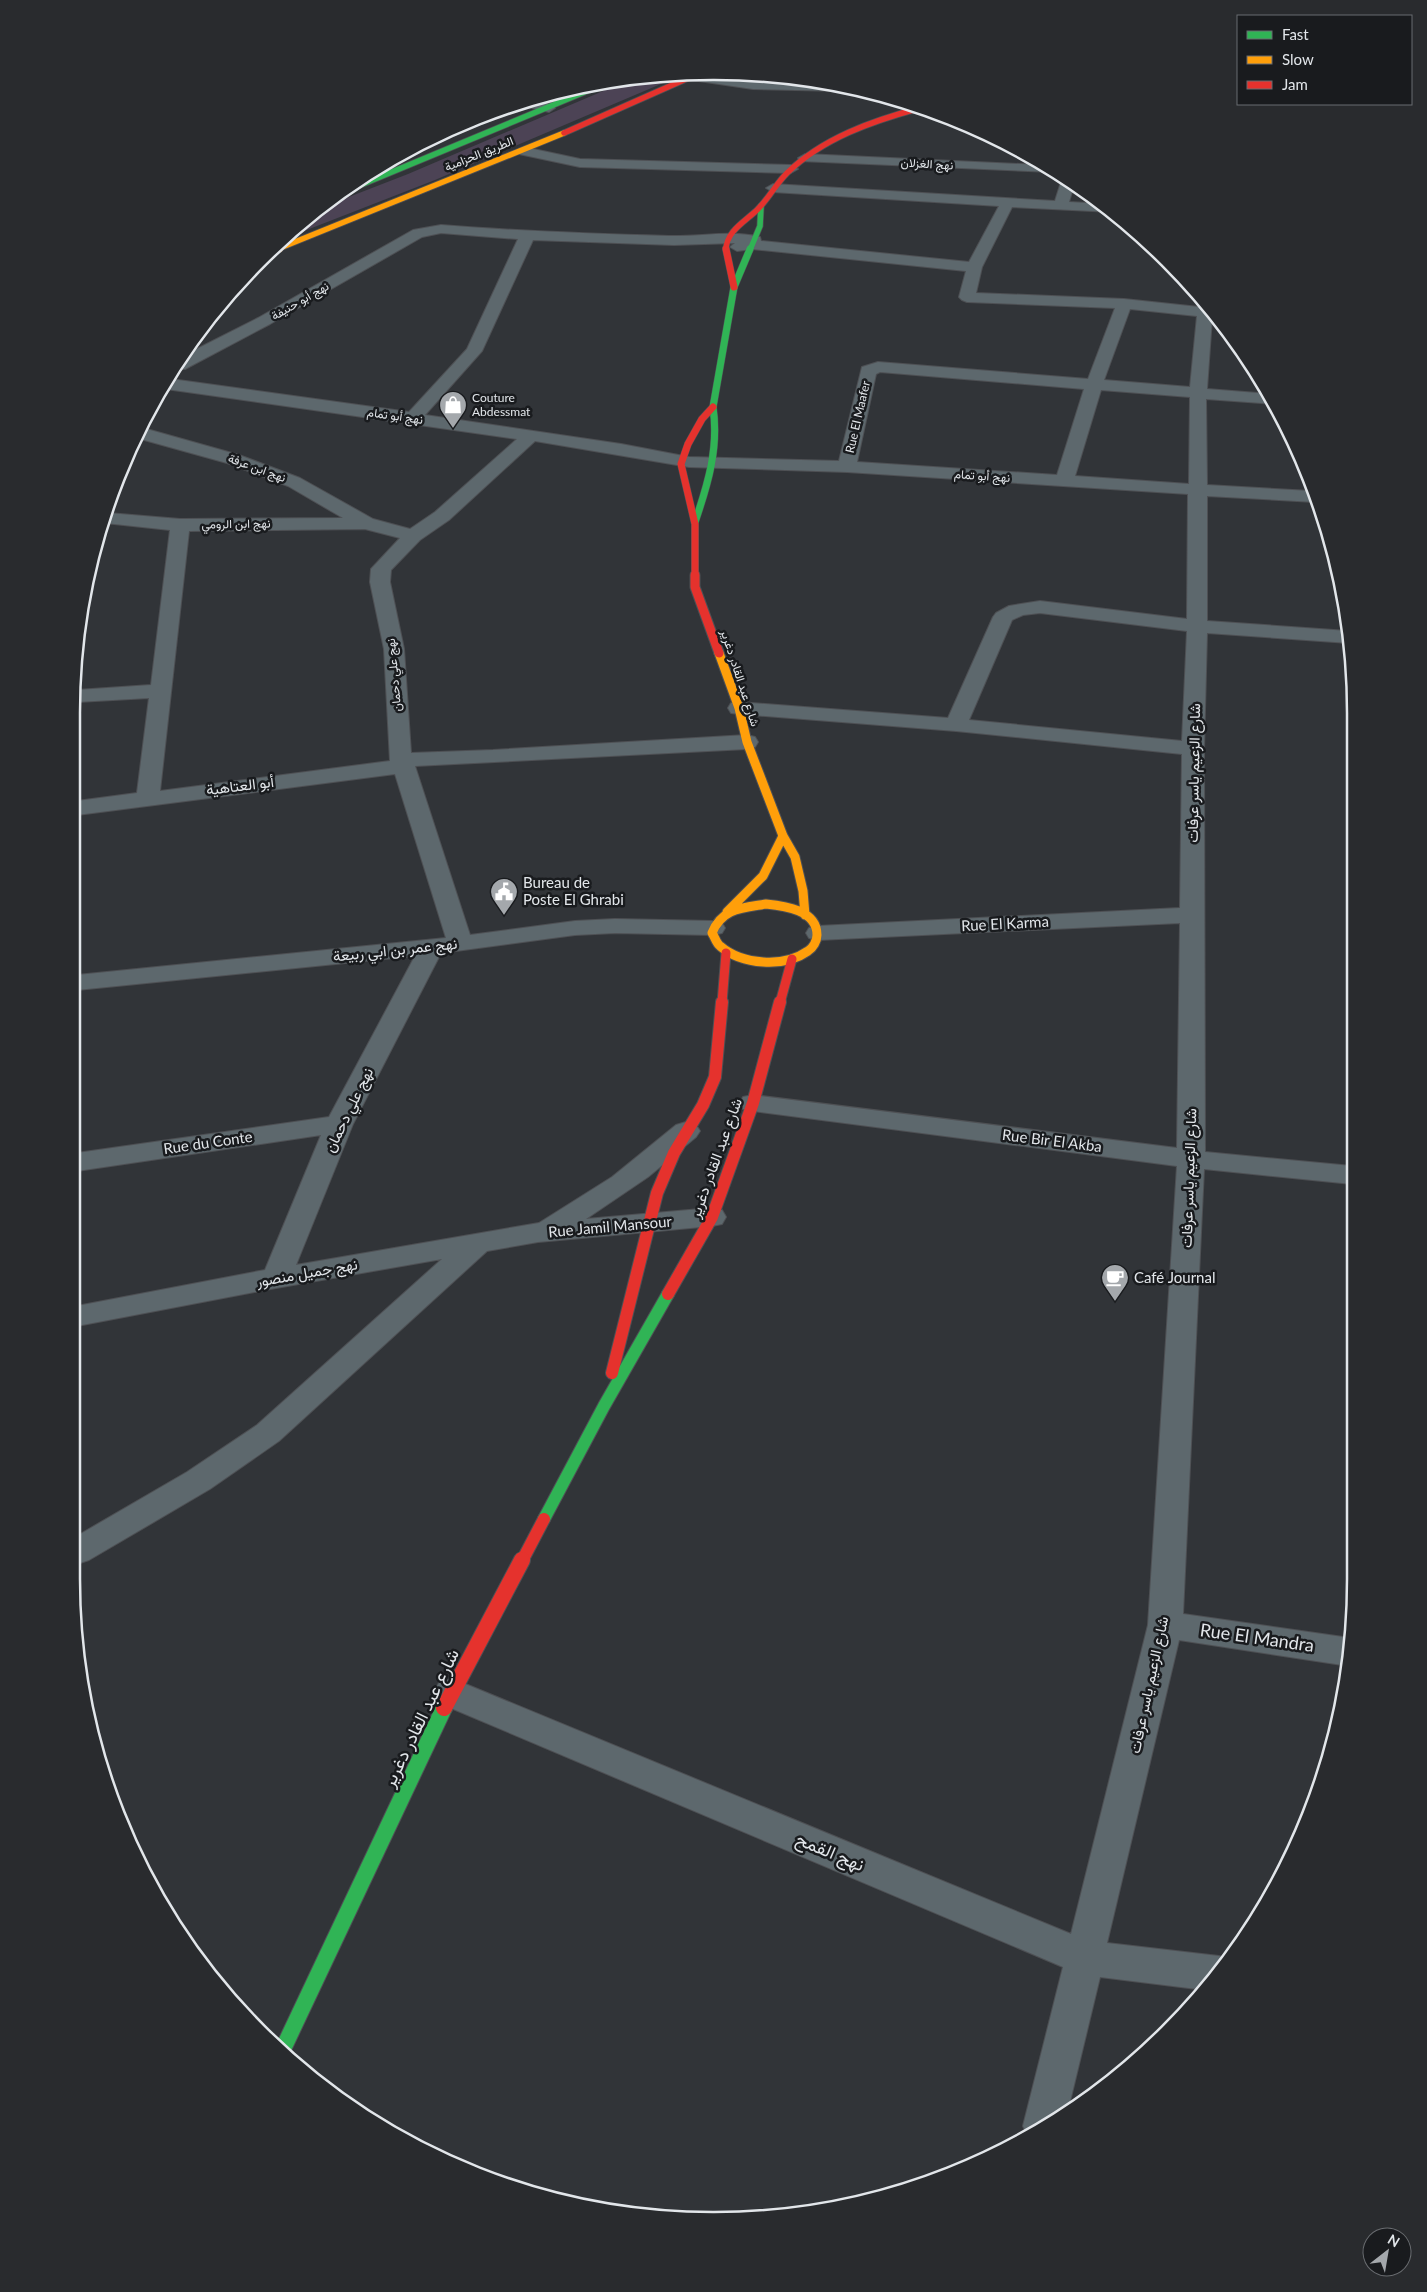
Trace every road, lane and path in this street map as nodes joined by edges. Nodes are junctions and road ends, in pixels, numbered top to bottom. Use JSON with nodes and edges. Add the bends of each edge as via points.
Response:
{"nodes":[{"id":1,"x":726,"y":80,"type":"edge"},
{"id":2,"x":681,"y":81,"type":"edge"},
{"id":3,"x":803,"y":86,"type":"edge"},
{"id":4,"x":580,"y":94,"type":"edge"},
{"id":5,"x":538,"y":106,"type":"edge"},
{"id":6,"x":549,"y":108,"type":"junction"},
{"id":7,"x":902,"y":109,"type":"edge"},
{"id":8,"x":908,"y":111,"type":"edge"},
{"id":9,"x":892,"y":116,"type":"junction"},
{"id":10,"x":524,"y":151,"type":"junction"},
{"id":11,"x":805,"y":158,"type":"junction"},
{"id":12,"x":1035,"y":168,"type":"edge"},
{"id":13,"x":791,"y":169,"type":"junction"},
{"id":14,"x":374,"y":180,"type":"edge"},
{"id":15,"x":773,"y":188,"type":"junction"},
{"id":16,"x":1066,"y":188,"type":"edge"},
{"id":17,"x":1007,"y":204,"type":"junction"},
{"id":18,"x":761,"y":206,"type":"junction"},
{"id":19,"x":1061,"y":207,"type":"junction"},
{"id":20,"x":1095,"y":208,"type":"edge"},
{"id":21,"x":527,"y":236,"type":"junction"},
{"id":22,"x":727,"y":243,"type":"junction"},
{"id":23,"x":753,"y":243,"type":"junction"},
{"id":24,"x":288,"y":245,"type":"edge"},
{"id":25,"x":974,"y":267,"type":"junction"},
{"id":26,"x":734,"y":287,"type":"junction"},
{"id":27,"x":1124,"y":304,"type":"junction"},
{"id":28,"x":1201,"y":309,"type":"edge"},
{"id":29,"x":1207,"y":317,"type":"edge"},
{"id":30,"x":188,"y":360,"type":"edge"},
{"id":31,"x":1094,"y":384,"type":"junction"},
{"id":32,"x":173,"y":385,"type":"edge"},
{"id":33,"x":1198,"y":395,"type":"junction"},
{"id":34,"x":1263,"y":398,"type":"edge"},
{"id":35,"x":713,"y":407,"type":"junction"},
{"id":36,"x":413,"y":418,"type":"junction"},
{"id":37,"x":144,"y":434,"type":"edge"},
{"id":38,"x":531,"y":436,"type":"junction"},
{"id":39,"x":683,"y":457,"type":"junction"},
{"id":40,"x":715,"y":459,"type":"junction"},
{"id":41,"x":847,"y":467,"type":"junction"},
{"id":42,"x":1064,"y":481,"type":"junction"},
{"id":43,"x":1198,"y":490,"type":"junction"},
{"id":44,"x":1308,"y":497,"type":"edge"},
{"id":45,"x":111,"y":518,"type":"edge"},
{"id":46,"x":366,"y":522,"type":"junction"},
{"id":47,"x":694,"y":524,"type":"junction"},
{"id":48,"x":180,"y":525,"type":"junction"},
{"id":49,"x":413,"y":536,"type":"junction"},
{"id":50,"x":381,"y":569,"type":"junction"},
{"id":51,"x":1197,"y":626,"type":"junction"},
{"id":52,"x":1343,"y":637,"type":"edge"},
{"id":53,"x":161,"y":691,"type":"junction"},
{"id":54,"x":80,"y":696,"type":"edge"},
{"id":55,"x":739,"y":708,"type":"junction"},
{"id":56,"x":956,"y":725,"type":"junction"},
{"id":57,"x":747,"y":742,"type":"junction"},
{"id":58,"x":1193,"y":749,"type":"junction"},
{"id":59,"x":402,"y":763,"type":"junction"},
{"id":60,"x":148,"y":797,"type":"junction"},
{"id":61,"x":80,"y":808,"type":"edge"},
{"id":62,"x":783,"y":836,"type":"junction"},
{"id":63,"x":1192,"y":915,"type":"junction"},
{"id":64,"x":720,"y":920,"type":"junction"},
{"id":65,"x":812,"y":924,"type":"junction"},
{"id":66,"x":460,"y":944,"type":"junction"},
{"id":67,"x":432,"y":947,"type":"junction"},
{"id":68,"x":726,"y":953,"type":"junction"},
{"id":69,"x":792,"y":959,"type":"junction"},
{"id":70,"x":80,"y":982,"type":"edge"},
{"id":71,"x":753,"y":1103,"type":"junction"},
{"id":72,"x":339,"y":1124,"type":"junction"},
{"id":73,"x":686,"y":1131,"type":"junction"},
{"id":74,"x":1191,"y":1159,"type":"junction"},
{"id":75,"x":80,"y":1162,"type":"edge"},
{"id":76,"x":1347,"y":1175,"type":"edge"},
{"id":77,"x":712,"y":1217,"type":"junction"},
{"id":78,"x":650,"y":1223,"type":"junction"},
{"id":79,"x":538,"y":1233,"type":"junction"},
{"id":80,"x":477,"y":1244,"type":"junction"},
{"id":81,"x":276,"y":1278,"type":"junction"},
{"id":82,"x":80,"y":1315,"type":"edge"},
{"id":83,"x":604,"y":1406,"type":"junction"},
{"id":84,"x":80,"y":1549,"type":"edge"},
{"id":85,"x":1165,"y":1625,"type":"junction"},
{"id":86,"x":1343,"y":1651,"type":"edge"},
{"id":87,"x":451,"y":1693,"type":"junction"},
{"id":88,"x":1085,"y":1958,"type":"junction"},
{"id":89,"x":1209,"y":1973,"type":"edge"},
{"id":90,"x":285,"y":2044,"type":"edge"},
{"id":91,"x":1046,"y":2117,"type":"edge"}],
"edges":[{"from":1,"to":3,"type":"street","via":[[754,85]]},
{"from":2,"to":10,"type":"main road","name":"الطريق الحزامية"},
{"from":4,"to":6,"type":"main road","name":"الطريق الحزامية"},
{"from":5,"to":6,"type":"street"},
{"from":6,"to":14,"type":"main road","name":"الطريق الحزامية"},
{"from":7,"to":9,"type":"main road","name":"شارع عبد القادر دغرير"},
{"from":8,"to":9,"type":"main road","name":"شارع عبد القادر دغرير"},
{"from":9,"to":11,"type":"main road","name":"شارع عبد القادر دغرير","via":[[845,134]]},
{"from":10,"to":13,"type":"street","via":[[580,163]]},
{"from":10,"to":24,"type":"main road","name":"الطريق الحزامية"},
{"from":11,"to":12,"type":"street","name":"نهج الغزلان"},
{"from":11,"to":13,"type":"main road","name":"شارع عبد القادر دغرير"},
{"from":13,"to":15,"type":"main road","name":"شارع عبد القادر دغرير"},
{"from":15,"to":17,"type":"street"},
{"from":15,"to":18,"type":"main road","name":"شارع عبد القادر دغرير"},
{"from":16,"to":19,"type":"street"},
{"from":17,"to":19,"type":"street"},
{"from":17,"to":25,"type":"street"},
{"from":18,"to":22,"type":"main road","name":"شارع عبد القادر دغرير","via":[[740,223]]},
{"from":18,"to":23,"type":"main road","name":"شارع عبد القادر دغرير","via":[[760,226]]},
{"from":19,"to":20,"type":"street"},
{"from":21,"to":22,"type":"street","name":"نهج أبو حنيفة"},
{"from":21,"to":30,"type":"street","name":"نهج أبو حنيفة","via":[[441,228],[418,233]]},
{"from":21,"to":36,"type":"street","via":[[474,351]]},
{"from":22,"to":23,"type":"street","name":"نهج أبو حنيفة"},
{"from":22,"to":26,"type":"main road","name":"شارع عبد القادر دغرير"},
{"from":23,"to":25,"type":"street","name":"نهج أبو حنيفة"},
{"from":23,"to":26,"type":"main road","name":"شارع عبد القادر دغرير"},
{"from":25,"to":27,"type":"street","via":[[967,297]]},
{"from":26,"to":35,"type":"main road","name":"شارع عبد القادر دغرير"},
{"from":27,"to":28,"type":"street"},
{"from":27,"to":31,"type":"street"},
{"from":29,"to":33,"type":"street","name":"شارع الزعيم ياسر عرفات"},
{"from":31,"to":33,"type":"street"},
{"from":31,"to":41,"type":"street","name":"Rue El Maafer","via":[[886,367],[872,369],[868,371]]},
{"from":31,"to":42,"type":"street"},
{"from":32,"to":36,"type":"street","name":"نهج أبو تمام"},
{"from":33,"to":34,"type":"street"},
{"from":33,"to":43,"type":"street","name":"شارع الزعيم ياسر عرفات"},
{"from":35,"to":39,"type":"main road","name":"شارع عبد القادر دغرير","via":[[702,419]]},
{"from":35,"to":40,"type":"main road","name":"شارع عبد القادر دغرير","via":[[716,418]]},
{"from":36,"to":38,"type":"street","name":"نهج أبو تمام"},
{"from":37,"to":46,"type":"street","name":"نهج ابن عرفة","via":[[233,459],[294,482]]},
{"from":38,"to":39,"type":"street","name":"نهج أبو تمام"},
{"from":38,"to":49,"type":"street","via":[[442,516]]},
{"from":39,"to":40,"type":"street","name":"نهج أبو تمام"},
{"from":39,"to":47,"type":"main road","name":"شارع عبد القادر دغرير"},
{"from":40,"to":41,"type":"street","name":"نهج أبو تمام"},
{"from":40,"to":47,"type":"main road","name":"شارع عبد القادر دغرير"},
{"from":41,"to":42,"type":"street","name":"نهج أبو تمام"},
{"from":42,"to":43,"type":"street","name":"نهج أبو تمام"},
{"from":43,"to":44,"type":"street","name":"نهج أبو تمام"},
{"from":43,"to":51,"type":"street","name":"شارع الزعيم ياسر عرفات"},
{"from":45,"to":48,"type":"street","name":"نهج ابن الرومي"},
{"from":46,"to":48,"type":"street","name":"نهج ابن الرومي"},
{"from":46,"to":49,"type":"street"},
{"from":46,"to":50,"type":"street","name":"نهج علي دحمان"},
{"from":47,"to":55,"type":"main road","name":"شارع عبد القادر دغرير","via":[[696,587]]},
{"from":48,"to":53,"type":"street"},
{"from":49,"to":50,"type":"street"},
{"from":50,"to":59,"type":"street","name":"نهج علي دحمان","via":[[380,582],[394,649]]},
{"from":51,"to":52,"type":"street"},
{"from":51,"to":56,"type":"street","via":[[1040,607],[1010,612],[1003,617]]},
{"from":51,"to":58,"type":"street","name":"شارع الزعيم ياسر عرفات"},
{"from":53,"to":54,"type":"street"},
{"from":53,"to":60,"type":"street"},
{"from":55,"to":56,"type":"street"},
{"from":55,"to":57,"type":"main road","name":"شارع عبد القادر دغرير"},
{"from":56,"to":58,"type":"street"},
{"from":57,"to":59,"type":"street","name":"أبو العتاهية"},
{"from":57,"to":62,"type":"main road","name":"شارع عبد القادر دغرير"},
{"from":58,"to":63,"type":"street","name":"شارع الزعيم ياسر عرفات"},
{"from":59,"to":60,"type":"street","name":"أبو العتاهية"},
{"from":59,"to":66,"type":"street","name":"نهج علي دحمان"},
{"from":60,"to":61,"type":"street","name":"أبو العتاهية"},
{"from":62,"to":64,"type":"main road","via":[[763,876]]},
{"from":62,"to":65,"type":"main road","name":"شارع عبد القادر دغرير","via":[[796,857]]},
{"from":63,"to":65,"type":"street","name":"Rue El Karma"},
{"from":63,"to":74,"type":"street","name":"شارع الزعيم ياسر عرفات"},
{"from":64,"to":65,"type":"main road","via":[[745,906],[766,904],[788,907]]},
{"from":64,"to":66,"type":"street","name":"نهج عمر بن ابي ربيعة","via":[[575,928]]},
{"from":64,"to":68,"type":"main road","via":[[712,937]]},
{"from":65,"to":69,"type":"main road","via":[[815,943]]},
{"from":66,"to":67,"type":"street","name":"نهج عمر بن ابي ربيعة"},
{"from":67,"to":70,"type":"street","name":"نهج عمر بن ابي ربيعة"},
{"from":67,"to":72,"type":"street","name":"نهج علي دحمان"},
{"from":68,"to":69,"type":"main road","via":[[754,962]]},
{"from":68,"to":73,"type":"main road","name":"شارع عبد القادر دغرير","via":[[715,1077],[703,1105]]},
{"from":69,"to":71,"type":"main road","name":"شارع عبد القادر دغرير"},
{"from":71,"to":74,"type":"street","name":"Rue Bir El Akba"},
{"from":71,"to":77,"type":"main road","name":"شارع عبد القادر دغرير"},
{"from":72,"to":75,"type":"street","name":"Rue du Conte"},
{"from":72,"to":81,"type":"street","name":"نهج علي دحمان"},
{"from":73,"to":78,"type":"main road","name":"شارع عبد القادر دغرير","via":[[658,1193]]},
{"from":73,"to":79,"type":"street","name":"Rue Jamil Mansour","via":[[622,1185]]},
{"from":74,"to":76,"type":"street","name":"Rue Bir El Akba"},
{"from":74,"to":85,"type":"street","name":"شارع الزعيم ياسر عرفات"},
{"from":77,"to":78,"type":"street","name":"Rue Jamil Mansour"},
{"from":77,"to":83,"type":"main road","name":"شارع عبد القادر دغرير"},
{"from":78,"to":79,"type":"street","name":"Rue Jamil Mansour"},
{"from":78,"to":83,"type":"main road","name":"شارع عبد القادر دغرير"},
{"from":79,"to":80,"type":"street","name":"نهج جميل منصور"},
{"from":80,"to":81,"type":"street","name":"نهج جميل منصور"},
{"from":80,"to":84,"type":"street","via":[[268,1433],[233,1460]]},
{"from":81,"to":82,"type":"street","name":"نهج جميل منصور"},
{"from":83,"to":87,"type":"main road","name":"شارع عبد القادر دغرير"},
{"from":85,"to":86,"type":"street","name":"Rue El Mandra"},
{"from":85,"to":88,"type":"street","name":"شارع الزعيم ياسر عرفات"},
{"from":87,"to":88,"type":"street","name":"نهج القمح"},
{"from":87,"to":90,"type":"main road","name":"شارع عبد القادر دغرير"},
{"from":88,"to":89,"type":"street","name":"نهج القمح"},
{"from":88,"to":91,"type":"street","name":"شارع الزعيم ياسر عرفات"}]}
